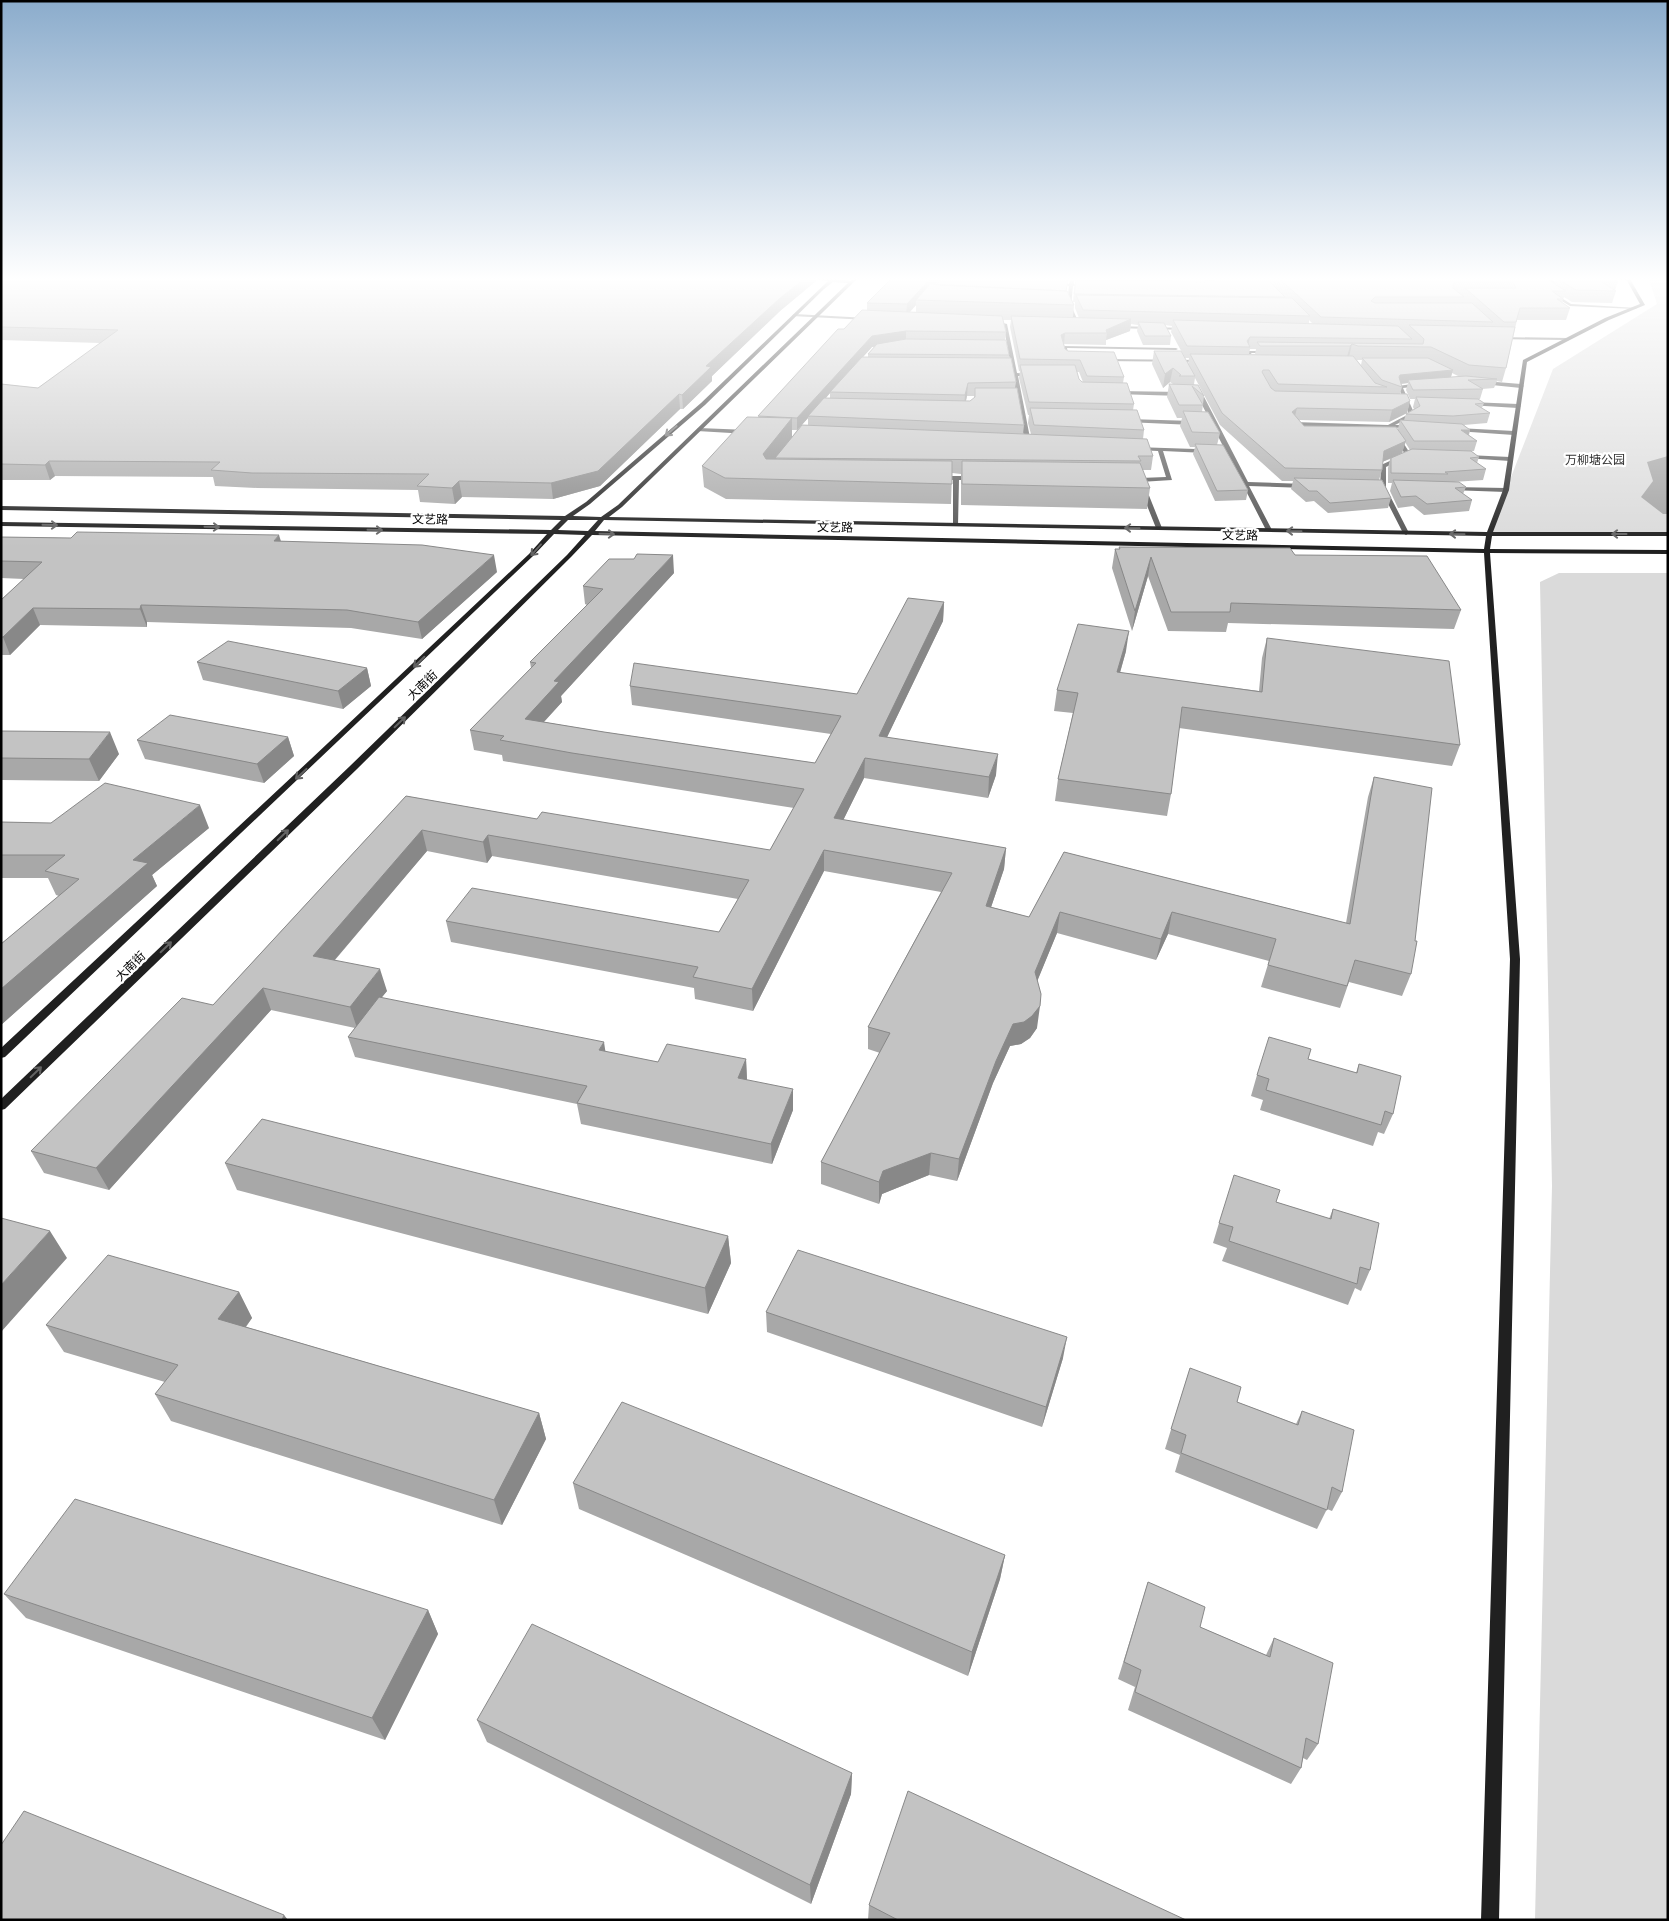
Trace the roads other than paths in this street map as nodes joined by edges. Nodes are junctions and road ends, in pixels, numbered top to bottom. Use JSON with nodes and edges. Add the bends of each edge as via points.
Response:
{"nodes":[{"id":1,"x":1013,"y":368,"type":"edge"},
{"id":2,"x":739,"y":369,"type":"edge"},
{"id":3,"x":762,"y":369,"type":"edge"},
{"id":4,"x":1524,"y":369,"type":"edge"},
{"id":5,"x":1015,"y":374,"type":"junction"},
{"id":6,"x":1041,"y":375,"type":"edge"},
{"id":7,"x":1473,"y":383,"type":"edge"},
{"id":8,"x":1427,"y":385,"type":"edge"},
{"id":9,"x":1195,"y":386,"type":"edge"},
{"id":10,"x":1521,"y":386,"type":"junction"},
{"id":11,"x":1112,"y":393,"type":"edge"},
{"id":12,"x":1199,"y":394,"type":"junction"},
{"id":13,"x":1009,"y":399,"type":"edge"},
{"id":14,"x":1019,"y":399,"type":"junction"},
{"id":15,"x":1399,"y":400,"type":"edge"},
{"id":16,"x":1407,"y":402,"type":"junction"},
{"id":17,"x":1417,"y":402,"type":"edge"},
{"id":18,"x":1463,"y":404,"type":"edge"},
{"id":19,"x":1518,"y":406,"type":"junction"},
{"id":20,"x":1023,"y":419,"type":"junction"},
{"id":21,"x":1032,"y":419,"type":"edge"},
{"id":22,"x":1118,"y":421,"type":"edge"},
{"id":23,"x":1214,"y":423,"type":"junction"},
{"id":24,"x":1390,"y":426,"type":"junction"},
{"id":25,"x":1418,"y":428,"type":"edge"},
{"id":26,"x":1447,"y":429,"type":"edge"},
{"id":27,"x":699,"y":430,"type":"junction"},
{"id":28,"x":754,"y":432,"type":"edge"},
{"id":29,"x":1514,"y":433,"type":"junction"},
{"id":30,"x":1301,"y":434,"type":"edge"},
{"id":31,"x":1386,"y":435,"type":"edge"},
{"id":32,"x":1396,"y":435,"type":"junction"},
{"id":33,"x":1018,"y":443,"type":"edge"},
{"id":34,"x":1028,"y":443,"type":"junction"},
{"id":35,"x":1037,"y":444,"type":"edge"},
{"id":36,"x":1132,"y":448,"type":"edge"},
{"id":37,"x":1160,"y":449,"type":"junction"},
{"id":38,"x":1229,"y":452,"type":"junction"},
{"id":39,"x":1408,"y":455,"type":"junction"},
{"id":40,"x":1418,"y":456,"type":"edge"},
{"id":41,"x":1464,"y":457,"type":"edge"},
{"id":42,"x":1510,"y":459,"type":"junction"},
{"id":43,"x":936,"y":478,"type":"edge"},
{"id":44,"x":956,"y":478,"type":"junction"},
{"id":45,"x":985,"y":478,"type":"edge"},
{"id":46,"x":1130,"y":479,"type":"edge"},
{"id":47,"x":1140,"y":480,"type":"junction"},
{"id":48,"x":1246,"y":484,"type":"junction"},
{"id":49,"x":1314,"y":486,"type":"edge"},
{"id":50,"x":1373,"y":488,"type":"edge"},
{"id":51,"x":1386,"y":488,"type":"junction"},
{"id":52,"x":1442,"y":489,"type":"edge"},
{"id":53,"x":1506,"y":490,"type":"junction"},
{"id":54,"x":1,"y":508,"type":"edge"},
{"id":55,"x":567,"y":516,"type":"junction"},
{"id":56,"x":604,"y":517,"type":"junction"},
{"id":57,"x":1,"y":524,"type":"edge"},
{"id":58,"x":956,"y":524,"type":"junction"},
{"id":59,"x":1159,"y":528,"type":"junction"},
{"id":60,"x":1270,"y":530,"type":"junction"},
{"id":61,"x":552,"y":532,"type":"junction"},
{"id":62,"x":589,"y":533,"type":"junction"},
{"id":63,"x":1406,"y":533,"type":"junction"},
{"id":64,"x":1489,"y":534,"type":"junction"},
{"id":65,"x":1668,"y":534,"type":"edge"},
{"id":66,"x":1487,"y":551,"type":"junction"},
{"id":67,"x":1668,"y":552,"type":"edge"},
{"id":68,"x":1,"y":1054,"type":"edge"},
{"id":69,"x":1,"y":1106,"type":"edge"},
{"id":70,"x":1490,"y":1920,"type":"edge"}],
"edges":[{"from":1,"to":5,"type":"street"},
{"from":2,"to":55,"type":"street","name":"大南街","one_way":true,"via":[[588,503]]},
{"from":3,"to":27,"type":"street","name":"大南街"},
{"from":4,"to":10,"type":"street"},
{"from":5,"to":6,"type":"street"},
{"from":5,"to":14,"type":"street"},
{"from":7,"to":10,"type":"street"},
{"from":8,"to":16,"type":"street","via":[[1400,386]]},
{"from":9,"to":12,"type":"street"},
{"from":10,"to":19,"type":"street"},
{"from":11,"to":12,"type":"street"},
{"from":12,"to":23,"type":"street"},
{"from":13,"to":14,"type":"street"},
{"from":14,"to":20,"type":"street"},
{"from":15,"to":16,"type":"street"},
{"from":16,"to":17,"type":"street"},
{"from":16,"to":24,"type":"street","via":[[1412,415]]},
{"from":18,"to":19,"type":"street"},
{"from":19,"to":29,"type":"street"},
{"from":20,"to":21,"type":"street"},
{"from":20,"to":34,"type":"street"},
{"from":22,"to":23,"type":"street"},
{"from":23,"to":38,"type":"street"},
{"from":24,"to":25,"type":"street"},
{"from":24,"to":30,"type":"street","via":[[1294,424]]},
{"from":24,"to":32,"type":"street"},
{"from":26,"to":29,"type":"street"},
{"from":27,"to":28,"type":"street"},
{"from":27,"to":56,"type":"street","name":"大南街","via":[[620,506]]},
{"from":29,"to":42,"type":"street"},
{"from":31,"to":32,"type":"street"},
{"from":32,"to":39,"type":"street"},
{"from":33,"to":34,"type":"street"},
{"from":34,"to":35,"type":"street"},
{"from":36,"to":37,"type":"street"},
{"from":37,"to":38,"type":"street"},
{"from":37,"to":47,"type":"street","via":[[1170,479]]},
{"from":38,"to":48,"type":"street"},
{"from":39,"to":40,"type":"street"},
{"from":39,"to":51,"type":"street","via":[[1383,466]]},
{"from":41,"to":42,"type":"street"},
{"from":42,"to":53,"type":"street"},
{"from":43,"to":44,"type":"street"},
{"from":44,"to":45,"type":"street"},
{"from":44,"to":58,"type":"street"},
{"from":46,"to":47,"type":"street"},
{"from":47,"to":59,"type":"street"},
{"from":48,"to":49,"type":"street"},
{"from":48,"to":60,"type":"street"},
{"from":50,"to":51,"type":"street"},
{"from":51,"to":63,"type":"street"},
{"from":52,"to":53,"type":"street"},
{"from":53,"to":64,"type":"street"},
{"from":54,"to":55,"type":"street","name":"文艺路"},
{"from":55,"to":56,"type":"street","name":"文艺路"},
{"from":55,"to":61,"type":"street","name":"大南街"},
{"from":56,"to":58,"type":"street","name":"文艺路"},
{"from":56,"to":62,"type":"street","name":"大南街"},
{"from":57,"to":61,"type":"street","name":"文艺路","one_way":true},
{"from":59,"to":58,"type":"street","name":"文艺路","one_way":true},
{"from":59,"to":60,"type":"street","name":"文艺路"},
{"from":63,"to":60,"type":"street","name":"文艺路","one_way":true},
{"from":61,"to":62,"type":"street","name":"文艺路"},
{"from":61,"to":68,"type":"street","name":"大南街","one_way":true,"via":[[314,762]]},
{"from":62,"to":66,"type":"street","name":"文艺路","one_way":true},
{"from":69,"to":62,"type":"street","name":"大南街","one_way":true,"via":[[352,768]]},
{"from":64,"to":63,"type":"street","name":"文艺路","one_way":true},
{"from":65,"to":64,"type":"street","name":"文艺路","one_way":true},
{"from":64,"to":66,"type":"street"},
{"from":66,"to":67,"type":"street","name":"文艺路"},
{"from":66,"to":70,"type":"street","via":[[1515,959]]}]}
